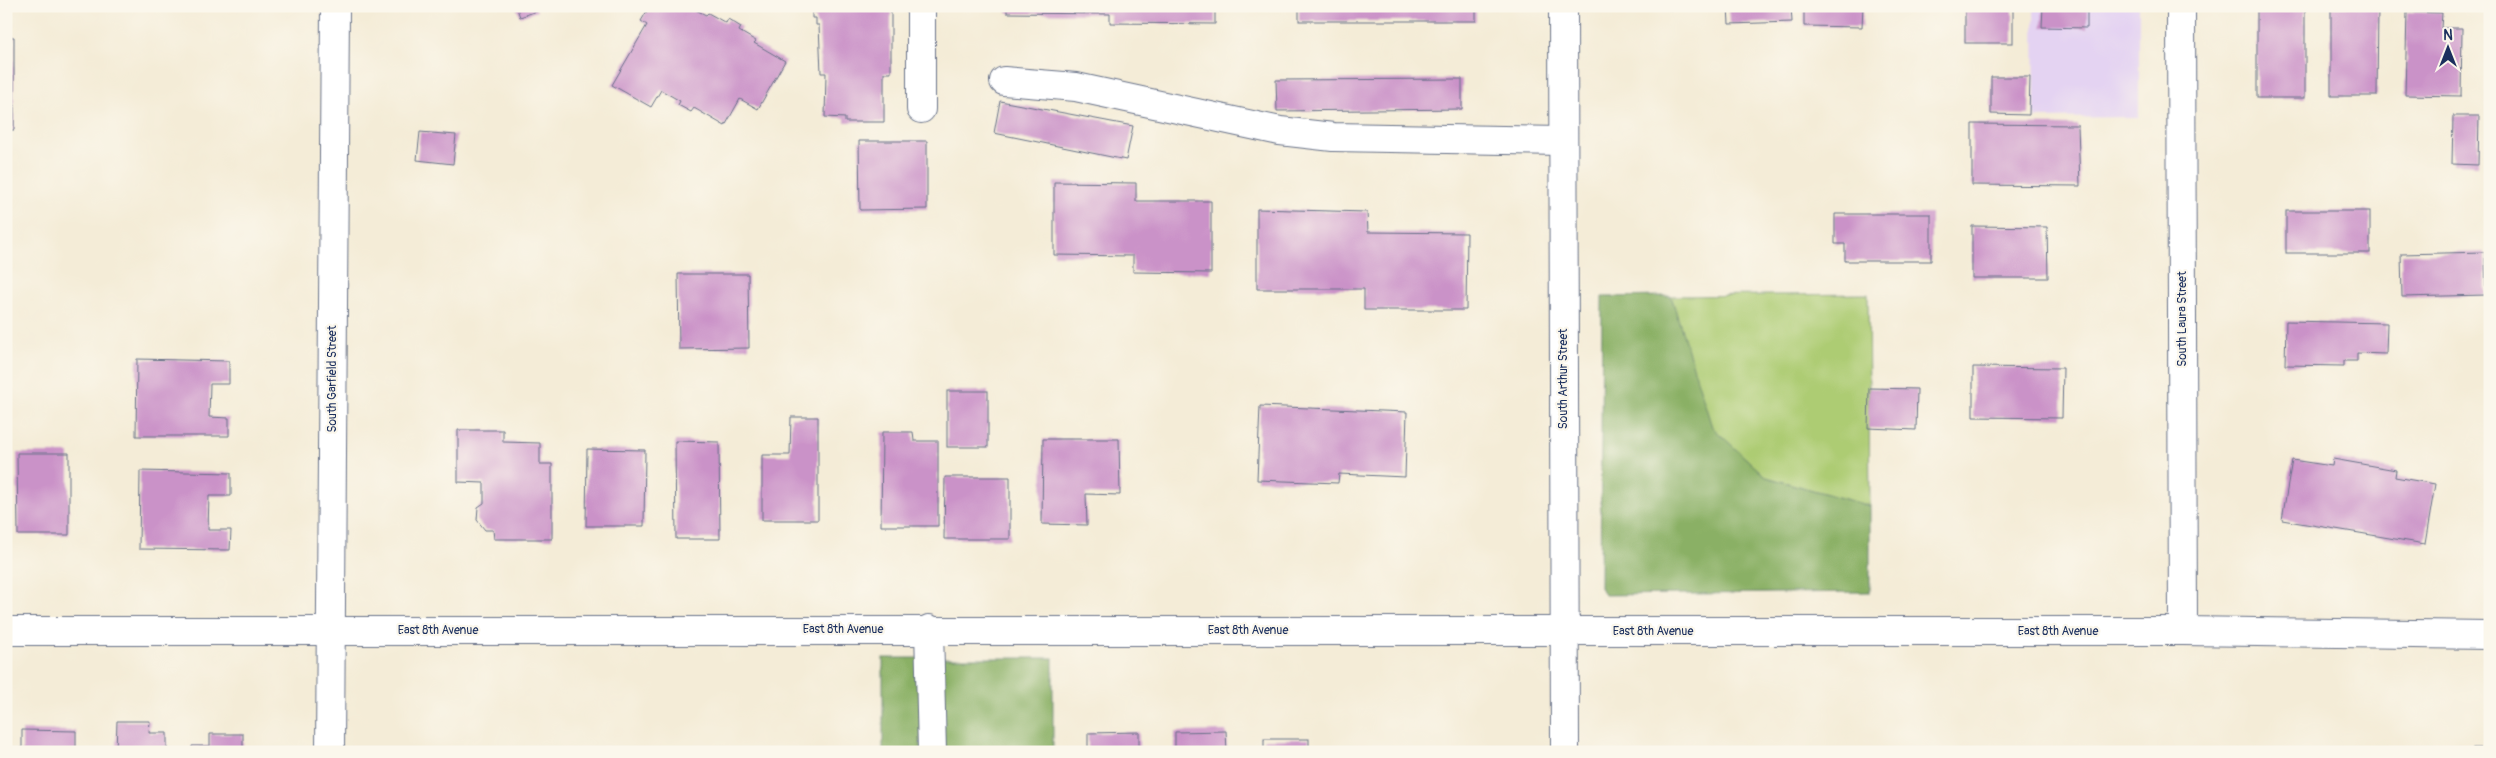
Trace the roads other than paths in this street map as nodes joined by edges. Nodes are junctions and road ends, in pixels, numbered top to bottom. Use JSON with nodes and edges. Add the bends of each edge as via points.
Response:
{"nodes":[{"id":1,"x":336,"y":6,"type":"edge"},
{"id":2,"x":921,"y":6,"type":"edge"},
{"id":3,"x":1563,"y":6,"type":"edge"},
{"id":4,"x":2181,"y":6,"type":"edge"},
{"id":5,"x":1004,"y":82,"type":"dead end"},
{"id":6,"x":921,"y":109,"type":"dead end"},
{"id":7,"x":1563,"y":141,"type":"junction"},
{"id":8,"x":929,"y":629,"type":"junction"},
{"id":9,"x":6,"y":631,"type":"edge"},
{"id":10,"x":330,"y":631,"type":"junction"},
{"id":11,"x":1563,"y":631,"type":"junction"},
{"id":12,"x":2183,"y":631,"type":"junction"},
{"id":13,"x":2490,"y":635,"type":"edge"},
{"id":14,"x":330,"y":752,"type":"edge"},
{"id":15,"x":932,"y":752,"type":"edge"},
{"id":16,"x":1565,"y":752,"type":"edge"}],
"edges":[{"from":1,"to":10,"type":"street","name":"South Garfield Street"},
{"from":2,"to":6,"type":"street"},
{"from":3,"to":7,"type":"street","name":"South Arthur Street"},
{"from":4,"to":12,"type":"street","name":"South Laura Street"},
{"from":5,"to":7,"type":"street","via":[[1076,87],[1280,131],[1333,137]]},
{"from":7,"to":11,"type":"street","name":"South Arthur Street"},
{"from":8,"to":10,"type":"street","name":"East 8th Avenue"},
{"from":8,"to":11,"type":"street","name":"East 8th Avenue"},
{"from":8,"to":15,"type":"street"},
{"from":9,"to":10,"type":"street","name":"East 8th Avenue"},
{"from":10,"to":14,"type":"street","name":"South Garfield Street"},
{"from":11,"to":12,"type":"street","name":"East 8th Avenue"},
{"from":11,"to":16,"type":"street","name":"South Arthur Street"},
{"from":12,"to":13,"type":"street","name":"East 8th Avenue"}]}
